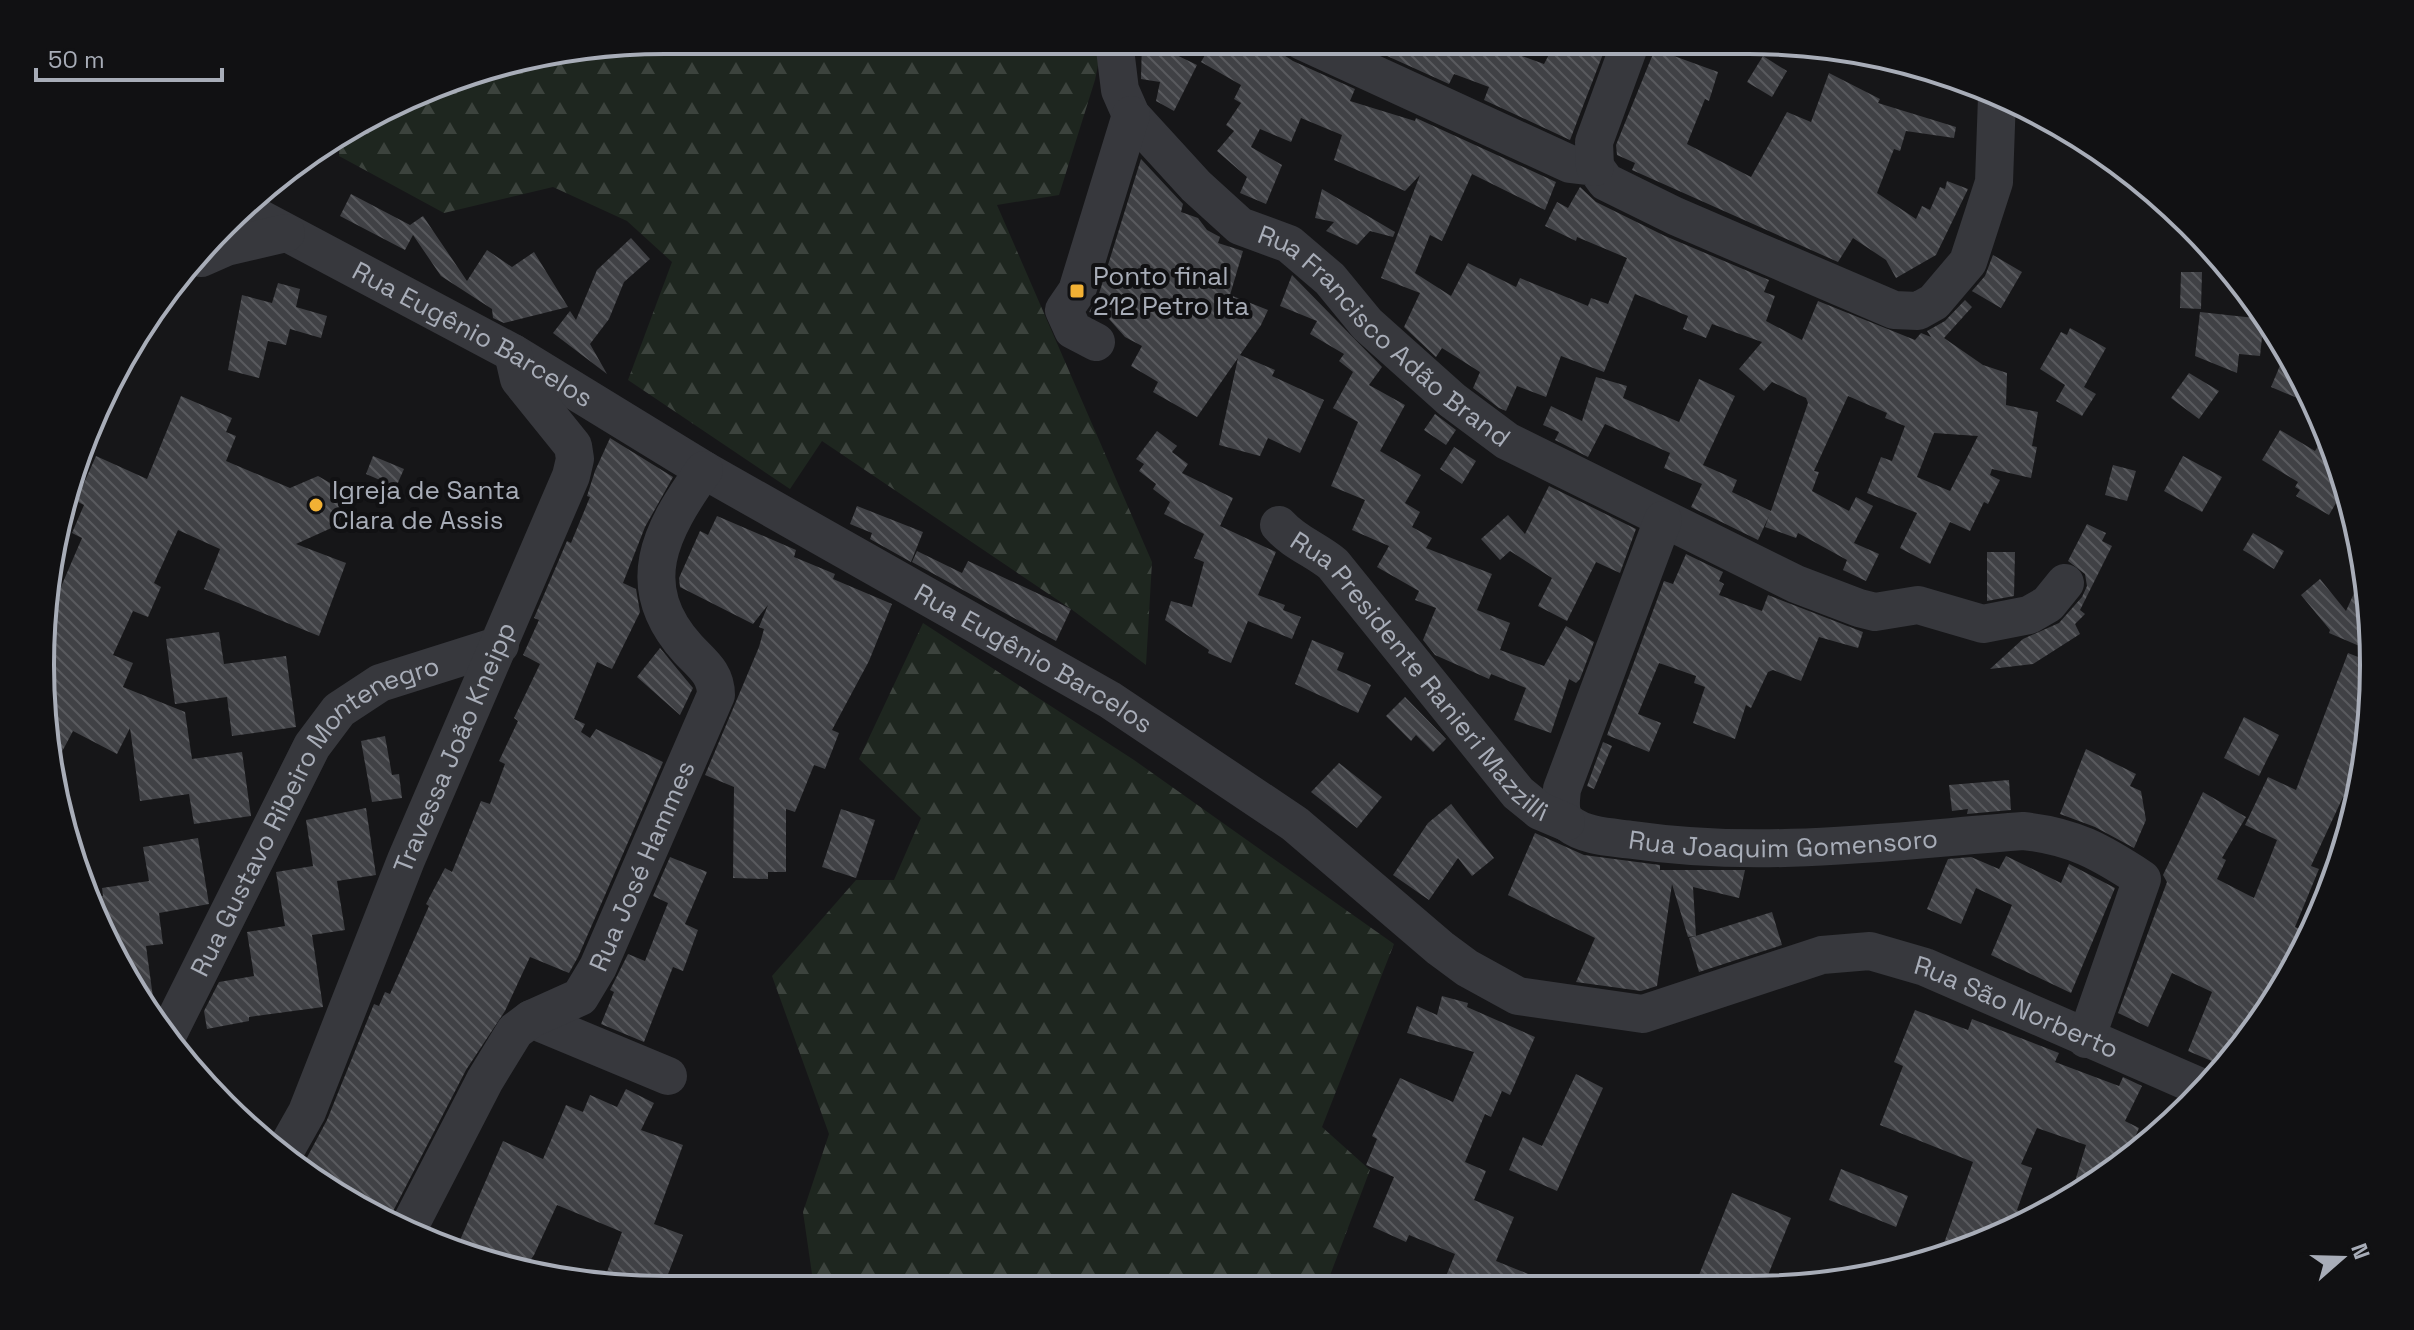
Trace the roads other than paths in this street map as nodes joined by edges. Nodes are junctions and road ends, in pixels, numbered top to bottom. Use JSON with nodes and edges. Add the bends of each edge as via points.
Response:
{"nodes":[{"id":1,"x":1116,"y":54,"type":"edge"},
{"id":2,"x":1330,"y":54,"type":"edge"},
{"id":3,"x":1626,"y":54,"type":"edge"},
{"id":4,"x":1997,"y":107,"type":"edge"},
{"id":5,"x":1131,"y":115,"type":"junction"},
{"id":6,"x":1595,"y":167,"type":"junction"},
{"id":7,"x":253,"y":215,"type":"edge"},
{"id":8,"x":286,"y":233,"type":"junction"},
{"id":9,"x":216,"y":251,"type":"edge"},
{"id":10,"x":1096,"y":342,"type":"dead end"},
{"id":11,"x":513,"y":353,"type":"junction"},
{"id":12,"x":704,"y":470,"type":"junction"},
{"id":13,"x":1663,"y":520,"type":"junction"},
{"id":14,"x":1279,"y":525,"type":"dead end"},
{"id":15,"x":2065,"y":583,"type":"dead end"},
{"id":16,"x":500,"y":645,"type":"junction"},
{"id":17,"x":1566,"y":822,"type":"junction"},
{"id":18,"x":1822,"y":955,"type":"joint"},
{"id":19,"x":531,"y":1019,"type":"junction"},
{"id":20,"x":172,"y":1026,"type":"edge"},
{"id":21,"x":2086,"y":1039,"type":"junction"},
{"id":22,"x":668,"y":1076,"type":"dead end"},
{"id":23,"x":2193,"y":1084,"type":"edge"},
{"id":24,"x":288,"y":1146,"type":"edge"},
{"id":25,"x":412,"y":1221,"type":"edge"}],
"edges":[{"from":1,"to":5,"type":"street","name":"Rua Francisco Adão Brand","via":[[1120,90]]},
{"from":2,"to":6,"type":"street","via":[[1570,164]]},
{"from":3,"to":6,"type":"street","via":[[1594,142]]},
{"from":4,"to":6,"type":"street","via":[[1994,182],[1968,262],[1934,302],[1918,311],[1894,310],[1675,216],[1606,182]]},
{"from":5,"to":10,"type":"street","via":[[1077,291],[1064,310],[1073,330]]},
{"from":5,"to":13,"type":"street","name":"Rua Francisco Adão Brand","via":[[1221,211],[1240,226],[1289,244],[1452,400],[1507,441]]},
{"from":7,"to":8,"type":"street","name":"Rua Eugênio Barcelos"},
{"from":8,"to":9,"type":"street"},
{"from":8,"to":11,"type":"street","name":"Rua Eugênio Barcelos"},
{"from":11,"to":12,"type":"street","name":"Rua Eugênio Barcelos"},
{"from":11,"to":16,"type":"street","name":"Travessa João Kneipp","via":[[519,379],[566,433],[575,459]]},
{"from":12,"to":18,"type":"street","name":"Rua Eugênio Barcelos","via":[[1110,700],[1205,761],[1295,824],[1449,955],[1518,996],[1643,1014]]},
{"from":12,"to":19,"type":"street","name":"Rua José Hammes","via":[[668,528],[654,586],[674,633],[712,674],[716,695],[598,967],[580,997]]},
{"from":13,"to":15,"type":"street","name":"Rua Francisco Adão Brand","via":[[1796,584],[1875,612],[1918,605],[1983,624],[2029,615],[2048,604]]},
{"from":13,"to":17,"type":"street","via":[[1562,789],[1560,810]]},
{"from":14,"to":17,"type":"street","name":"Rua Presidente Ranieri Mazzilli","via":[[1293,541],[1333,564],[1518,793],[1540,811]]},
{"from":16,"to":20,"type":"street","name":"Rua Gustavo Ribeiro Montenegro","via":[[380,683],[339,710],[312,746]]},
{"from":16,"to":24,"type":"street","name":"Travessa João Kneipp","via":[[406,860],[307,1112]]},
{"from":17,"to":21,"type":"street","name":"Rua Joaquim Gomensoro","via":[[1587,833],[1710,850],[1770,851],[2023,831],[2060,835],[2099,851],[2142,879]]},
{"from":18,"to":21,"type":"street","name":"Rua São Norberto","via":[[1870,951],[1896,957]]},
{"from":19,"to":22,"type":"street"},
{"from":19,"to":25,"type":"street","name":"Rua José Hammes","via":[[515,1031],[485,1080]]},
{"from":21,"to":23,"type":"street","name":"Rua São Norberto"}]}
